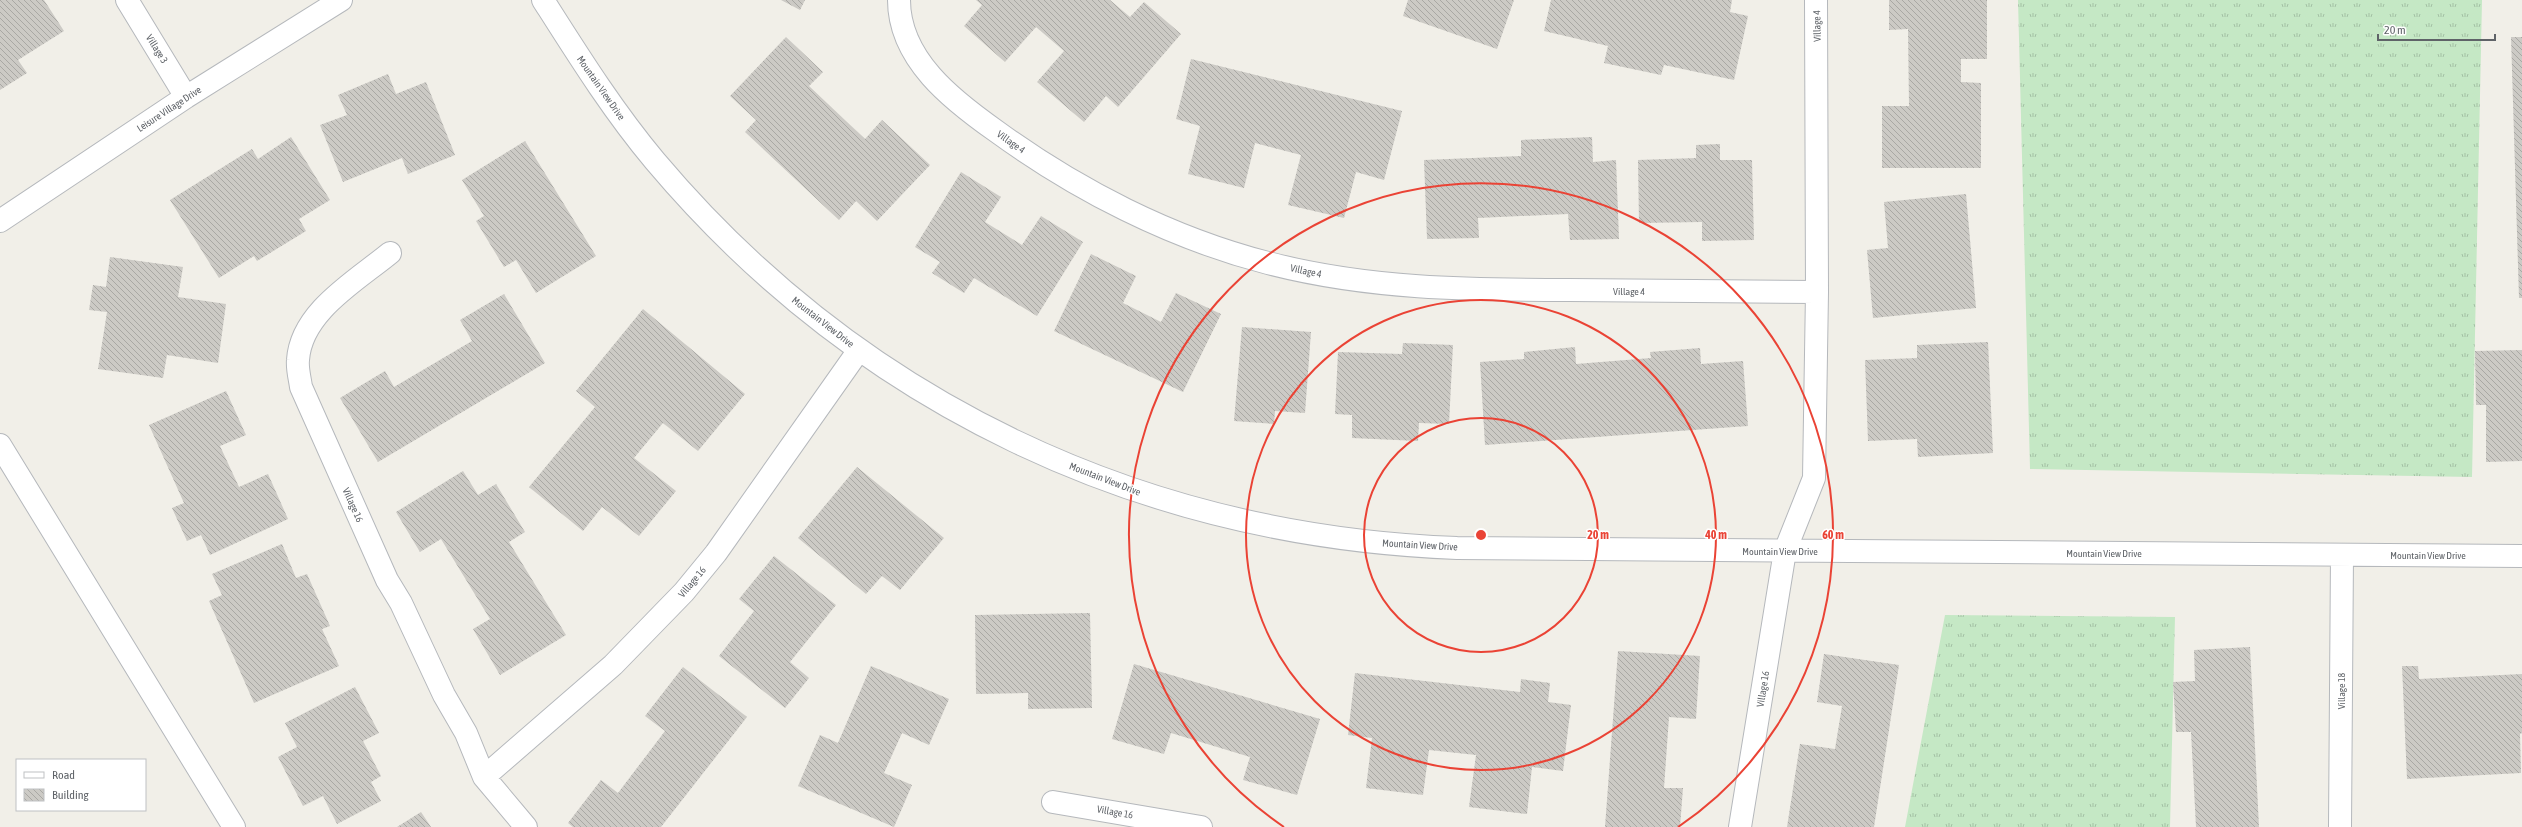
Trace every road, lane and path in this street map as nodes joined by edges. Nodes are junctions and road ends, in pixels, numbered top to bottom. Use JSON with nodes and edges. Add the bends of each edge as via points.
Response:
{"nodes":[{"id":1,"x":127,"y":0,"type":"edge"},
{"id":2,"x":341,"y":0,"type":"edge"},
{"id":3,"x":543,"y":0,"type":"edge"},
{"id":4,"x":899,"y":0,"type":"edge"},
{"id":5,"x":1816,"y":0,"type":"edge"},
{"id":6,"x":186,"y":97,"type":"junction"},
{"id":7,"x":0,"y":221,"type":"edge"},
{"id":8,"x":390,"y":254,"type":"dead end"},
{"id":9,"x":1817,"y":292,"type":"junction"},
{"id":10,"x":859,"y":350,"type":"junction"},
{"id":11,"x":0,"y":445,"type":"edge"},
{"id":12,"x":1785,"y":551,"type":"junction"},
{"id":13,"x":2342,"y":555,"type":"junction"},
{"id":14,"x":2522,"y":556,"type":"edge"},
{"id":15,"x":484,"y":777,"type":"junction"},
{"id":16,"x":1053,"y":802,"type":"dead end"},
{"id":17,"x":234,"y":827,"type":"edge"},
{"id":18,"x":526,"y":827,"type":"edge"},
{"id":19,"x":1201,"y":827,"type":"edge"},
{"id":20,"x":1740,"y":827,"type":"edge"},
{"id":21,"x":2340,"y":827,"type":"edge"}],
"edges":[{"from":1,"to":6,"type":"street","name":"Village 3"},
{"from":2,"to":6,"type":"street","name":"Leisure Village Drive"},
{"from":3,"to":10,"type":"street","name":"Mountain View Drive","via":[[623,119],[687,198],[756,267]]},
{"from":4,"to":9,"type":"street","name":"Village 4","via":[[899,16],[908,43],[924,68],[948,94],[979,119],[1059,174],[1103,198],[1141,216],[1239,254],[1314,273],[1412,288]]},
{"from":5,"to":9,"type":"street","name":"Village 4"},
{"from":6,"to":7,"type":"street","name":"Leisure Village Drive"},
{"from":8,"to":15,"type":"street","name":"Village 16","via":[[315,315],[303,337],[298,360],[301,387],[387,580],[401,603],[444,695],[466,733]]},
{"from":9,"to":12,"type":"street","name":"Village 4","via":[[1814,478]]},
{"from":10,"to":12,"type":"street","name":"Mountain View Drive","via":[[937,400],[1023,445],[1098,478],[1235,520],[1342,539],[1400,546]]},
{"from":10,"to":15,"type":"street","name":"Village 16","via":[[716,553],[684,592],[613,666]]},
{"from":11,"to":17,"type":"street"},
{"from":12,"to":13,"type":"street","name":"Mountain View Drive"},
{"from":12,"to":20,"type":"street","name":"Village 16"},
{"from":13,"to":14,"type":"street","name":"Mountain View Drive"},
{"from":13,"to":21,"type":"street","name":"Village 18"},
{"from":15,"to":18,"type":"street","name":"Village 16"},
{"from":16,"to":19,"type":"street","name":"Village 16"}]}
